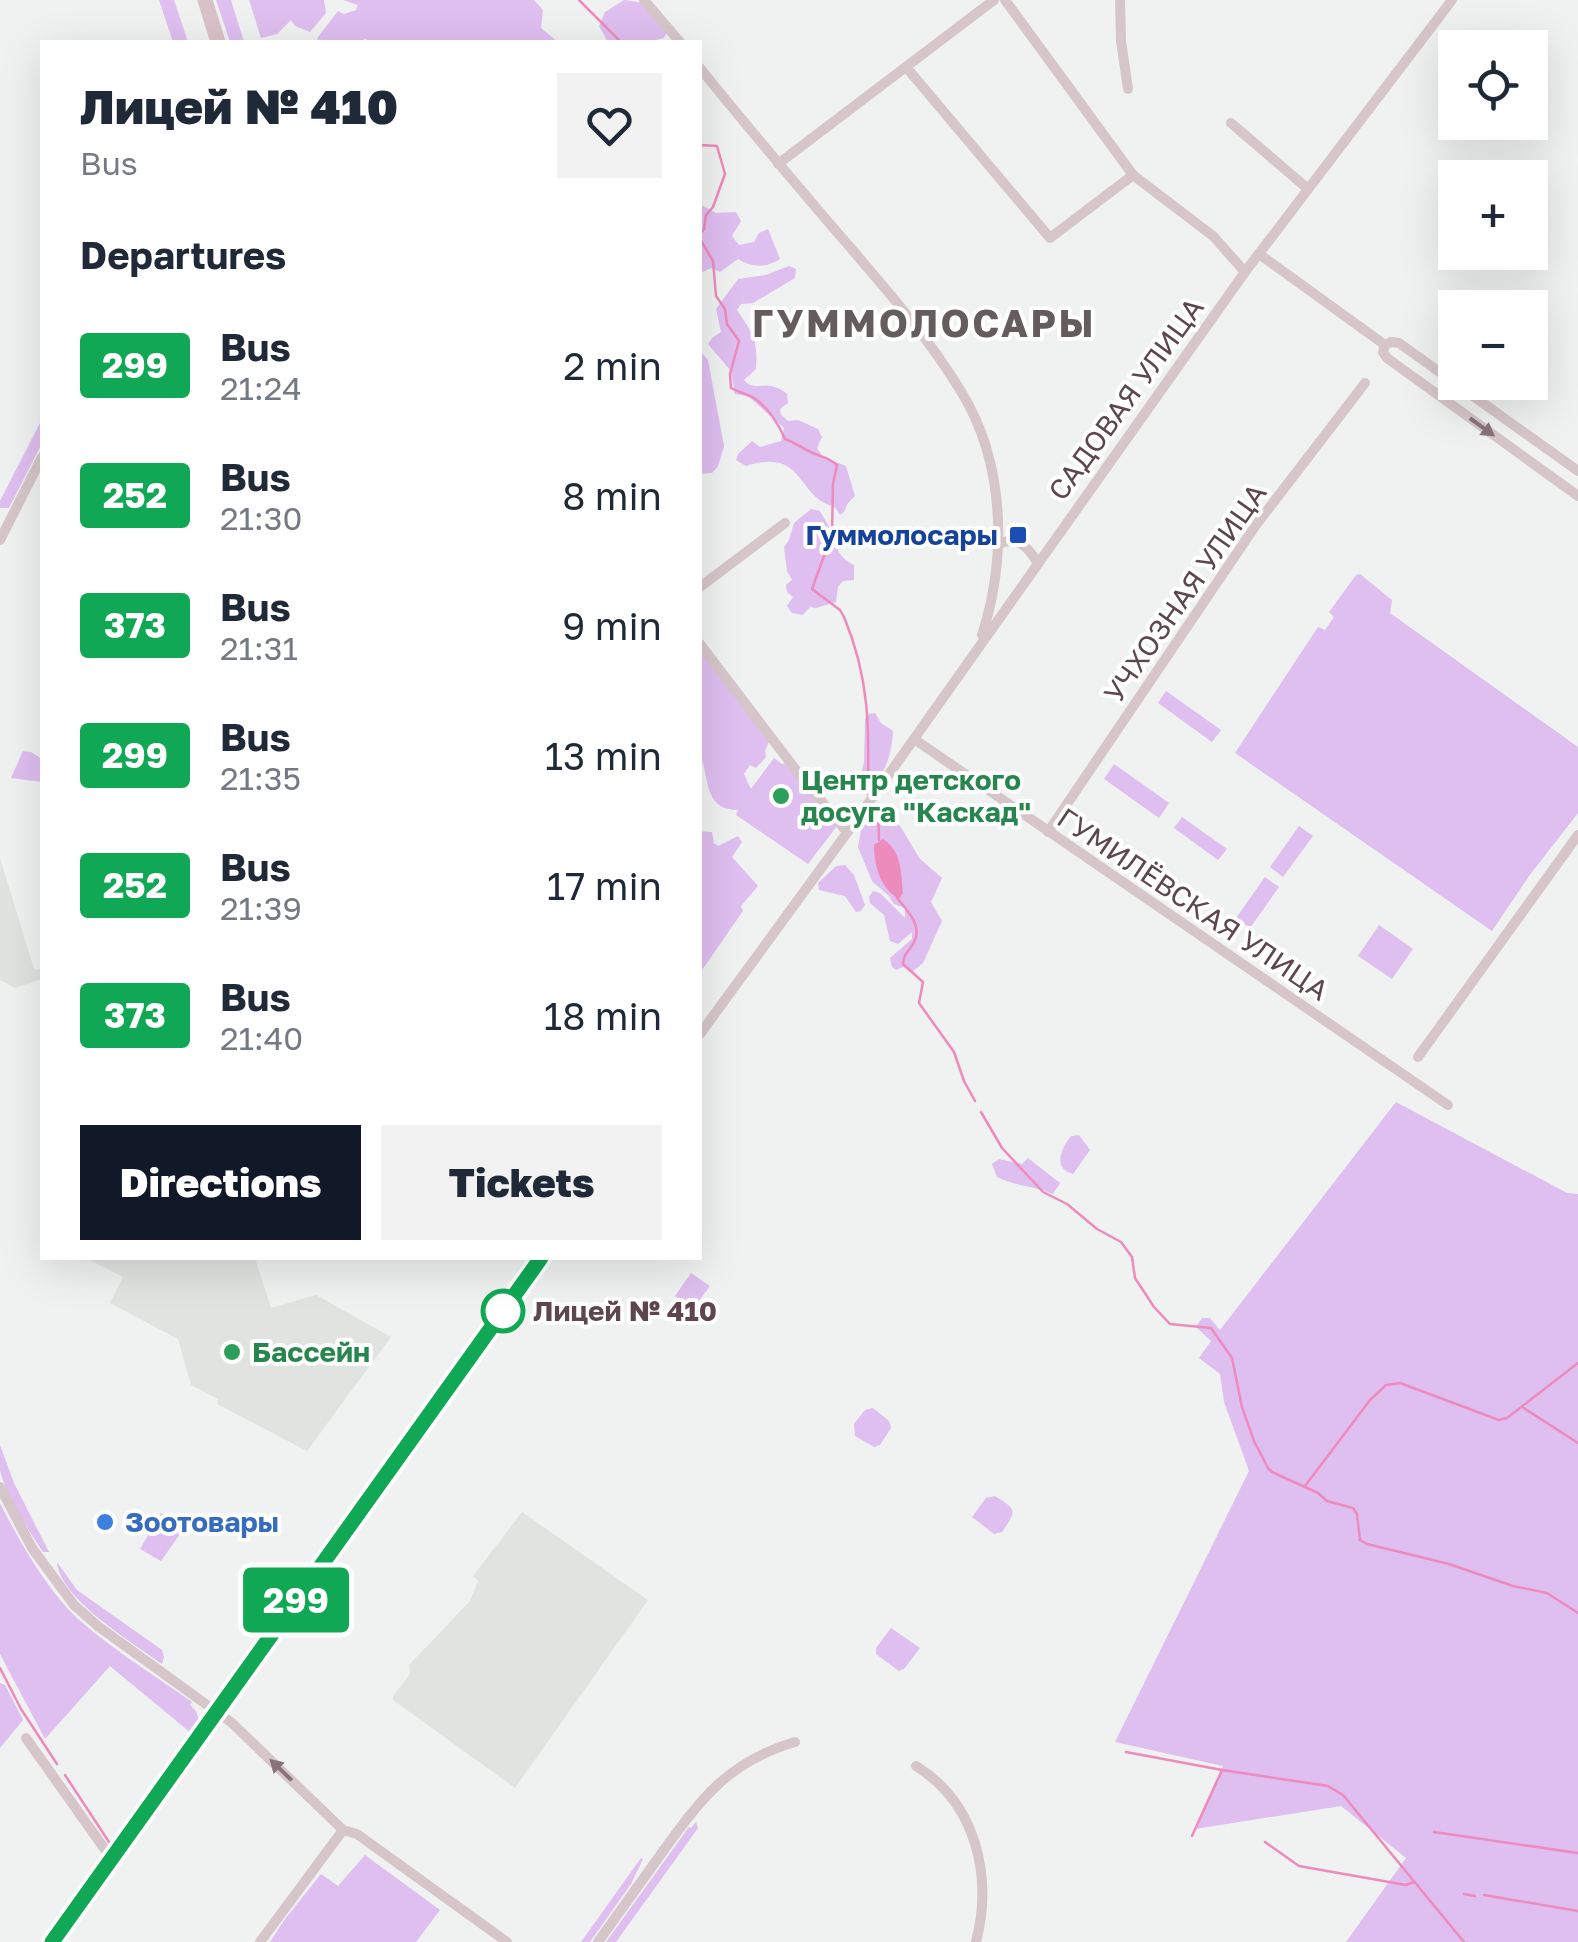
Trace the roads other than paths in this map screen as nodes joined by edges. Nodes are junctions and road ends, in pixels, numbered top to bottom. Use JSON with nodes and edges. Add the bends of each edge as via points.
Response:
{"nodes":[{"id":1,"x":204,"y":0,"type":"edge"},
{"id":2,"x":644,"y":0,"type":"edge"},
{"id":3,"x":994,"y":0,"type":"edge"},
{"id":4,"x":1004,"y":0,"type":"edge"},
{"id":5,"x":1120,"y":0,"type":"edge"},
{"id":6,"x":1452,"y":0,"type":"edge"},
{"id":7,"x":217,"y":40,"type":"edge"},
{"id":8,"x":678,"y":40,"type":"edge"},
{"id":9,"x":906,"y":67,"type":"junction"},
{"id":10,"x":702,"y":70,"type":"edge"},
{"id":11,"x":1128,"y":89,"type":"dead end"},
{"id":12,"x":1231,"y":123,"type":"dead end"},
{"id":13,"x":778,"y":164,"type":"junction"},
{"id":14,"x":1133,"y":174,"type":"junction"},
{"id":15,"x":1308,"y":190,"type":"junction"},
{"id":16,"x":1259,"y":254,"type":"junction"},
{"id":17,"x":1245,"y":272,"type":"junction"},
{"id":18,"x":1385,"y":344,"type":"junction"},
{"id":19,"x":1365,"y":383,"type":"dead end"},
{"id":20,"x":1522,"y":430,"type":"junction"},
{"id":21,"x":1510,"y":447,"type":"junction"},
{"id":22,"x":40,"y":461,"type":"edge"},
{"id":23,"x":1578,"y":471,"type":"edge"},
{"id":24,"x":1578,"y":496,"type":"edge"},
{"id":25,"x":785,"y":523,"type":"dead end"},
{"id":26,"x":0,"y":540,"type":"edge"},
{"id":27,"x":998,"y":545,"type":"junction"},
{"id":28,"x":1037,"y":562,"type":"junction"},
{"id":29,"x":702,"y":585,"type":"edge"},
{"id":30,"x":978,"y":646,"type":"junction"},
{"id":31,"x":702,"y":647,"type":"edge"},
{"id":32,"x":914,"y":739,"type":"junction"},
{"id":33,"x":847,"y":832,"type":"junction"},
{"id":34,"x":1048,"y":832,"type":"junction"},
{"id":35,"x":1578,"y":835,"type":"edge"},
{"id":36,"x":702,"y":1031,"type":"edge"},
{"id":37,"x":1418,"y":1057,"type":"dead end"},
{"id":38,"x":1448,"y":1105,"type":"dead end"},
{"id":39,"x":540,"y":1260,"type":"edge"},
{"id":40,"x":0,"y":1487,"type":"edge"},
{"id":41,"x":216,"y":1712,"type":"junction"},
{"id":42,"x":26,"y":1738,"type":"dead end"},
{"id":43,"x":795,"y":1742,"type":"dead end"},
{"id":44,"x":916,"y":1766,"type":"dead end"},
{"id":45,"x":344,"y":1830,"type":"junction"},
{"id":46,"x":111,"y":1858,"type":"junction"},
{"id":47,"x":52,"y":1942,"type":"edge"},
{"id":48,"x":260,"y":1942,"type":"edge"},
{"id":49,"x":506,"y":1942,"type":"edge"},
{"id":50,"x":598,"y":1942,"type":"edge"},
{"id":51,"x":976,"y":1942,"type":"edge"}],
"edges":[{"from":1,"to":7,"type":"street"},
{"from":2,"to":8,"type":"street"},
{"from":3,"to":9,"type":"street"},
{"from":4,"to":14,"type":"street"},
{"from":5,"to":11,"type":"street"},
{"from":6,"to":15,"type":"street","name":"САДОВАЯ УЛИЦА"},
{"from":9,"to":13,"type":"street"},
{"from":9,"to":14,"type":"street","via":[[1050,238]]},
{"from":10,"to":13,"type":"street"},
{"from":12,"to":15,"type":"street"},
{"from":13,"to":27,"type":"street","via":[[918,330],[962,394],[988,455]]},
{"from":14,"to":17,"type":"street","via":[[1213,236]]},
{"from":15,"to":16,"type":"street","name":"САДОВАЯ УЛИЦА"},
{"from":16,"to":17,"type":"street","name":"САДОВАЯ УЛИЦА"},
{"from":16,"to":18,"type":"street"},
{"from":17,"to":28,"type":"street","name":"САДОВАЯ УЛИЦА"},
{"from":18,"to":20,"type":"street","via":[[1399,342]]},
{"from":18,"to":21,"type":"street","one_way":true,"via":[[1386,358]]},
{"from":19,"to":34,"type":"street","name":"УЧХОЗНАЯ УЛИЦА","via":[[1256,525]]},
{"from":20,"to":21,"type":"street"},
{"from":20,"to":23,"type":"street"},
{"from":21,"to":24,"type":"street"},
{"from":22,"to":26,"type":"street"},
{"from":25,"to":29,"type":"street"},
{"from":27,"to":28,"type":"street","via":[[1024,544]]},
{"from":27,"to":30,"type":"street"},
{"from":28,"to":30,"type":"street","name":"САДОВАЯ УЛИЦА"},
{"from":30,"to":32,"type":"street","name":"САДОВАЯ УЛИЦА"},
{"from":31,"to":33,"type":"street"},
{"from":32,"to":33,"type":"street","name":"САДОВАЯ УЛИЦА"},
{"from":32,"to":34,"type":"street","name":"ГУМИЛЁВСКАЯ УЛИЦА"},
{"from":33,"to":36,"type":"street","name":"САДОВАЯ УЛИЦА"},
{"from":34,"to":38,"type":"street","name":"ГУМИЛЁВСКАЯ УЛИЦА"},
{"from":35,"to":37,"type":"street"},
{"from":39,"to":41,"type":"street"},
{"from":40,"to":41,"type":"street","via":[[32,1548],[74,1605]]},
{"from":45,"to":41,"type":"street","one_way":true},
{"from":41,"to":46,"type":"street"},
{"from":42,"to":46,"type":"street"},
{"from":43,"to":50,"type":"street","via":[[752,1758],[698,1803]]},
{"from":44,"to":51,"type":"street","via":[[948,1791],[974,1838],[984,1884]]},
{"from":45,"to":48,"type":"street"},
{"from":45,"to":49,"type":"street"},
{"from":46,"to":47,"type":"street"}]}
